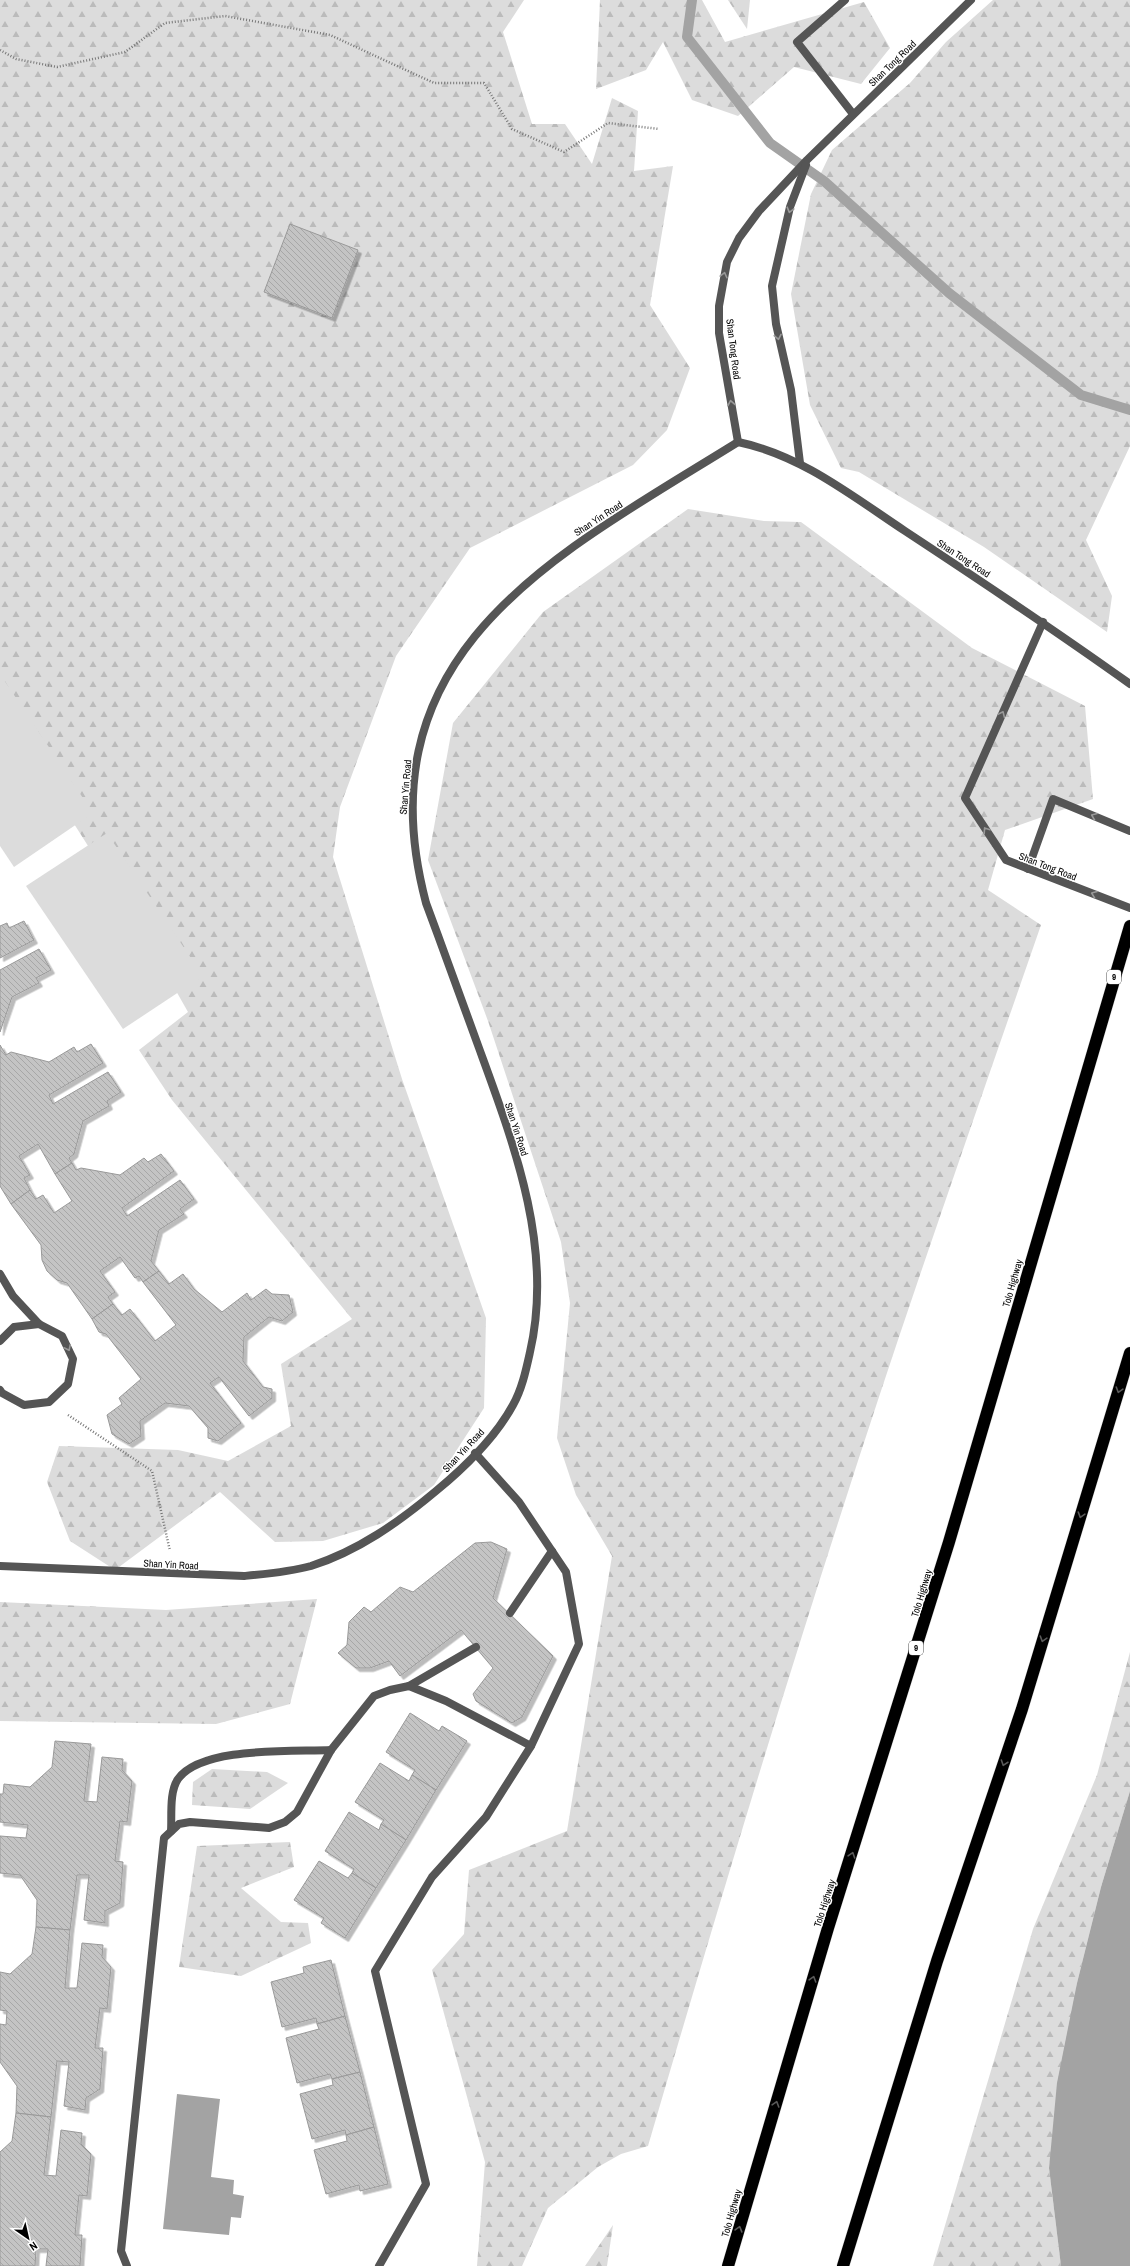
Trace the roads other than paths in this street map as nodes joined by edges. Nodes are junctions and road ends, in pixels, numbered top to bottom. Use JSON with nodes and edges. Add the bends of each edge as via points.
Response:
{"nodes":[{"id":1,"x":845,"y":0,"type":"edge"},
{"id":2,"x":971,"y":0,"type":"edge"},
{"id":3,"x":853,"y":114,"type":"junction"},
{"id":4,"x":800,"y":171,"type":"junction"},
{"id":5,"x":738,"y":442,"type":"junction"},
{"id":6,"x":800,"y":463,"type":"junction"},
{"id":7,"x":1043,"y":622,"type":"junction"},
{"id":8,"x":1130,"y":684,"type":"edge"},
{"id":9,"x":1130,"y":831,"type":"edge"},
{"id":10,"x":1028,"y":869,"type":"junction"},
{"id":11,"x":1130,"y":908,"type":"edge"},
{"id":12,"x":1130,"y":926,"type":"edge"},
{"id":13,"x":0,"y":1274,"type":"edge"},
{"id":14,"x":40,"y":1324,"type":"junction"},
{"id":15,"x":0,"y":1341,"type":"edge"},
{"id":16,"x":1130,"y":1353,"type":"edge"},
{"id":17,"x":0,"y":1390,"type":"edge"},
{"id":18,"x":475,"y":1453,"type":"junction"},
{"id":19,"x":552,"y":1551,"type":"junction"},
{"id":20,"x":0,"y":1566,"type":"edge"},
{"id":21,"x":510,"y":1613,"type":"dead end"},
{"id":22,"x":476,"y":1647,"type":"dead end"},
{"id":23,"x":409,"y":1686,"type":"junction"},
{"id":24,"x":531,"y":1746,"type":"junction"},
{"id":25,"x":331,"y":1750,"type":"junction"},
{"id":26,"x":171,"y":1831,"type":"junction"},
{"id":27,"x":127,"y":2266,"type":"edge"},
{"id":28,"x":379,"y":2266,"type":"edge"},
{"id":29,"x":728,"y":2266,"type":"edge"},
{"id":30,"x":843,"y":2266,"type":"edge"}],
"edges":[{"from":1,"to":3,"type":"street","via":[[798,42]]},
{"from":2,"to":3,"type":"street","name":"Shan Tong Road"},
{"from":3,"to":4,"type":"street","name":"Shan Tong Road"},
{"from":5,"to":4,"type":"street","name":"Shan Tong Road","one_way":true,"via":[[720,333],[719,306],[722,283],[727,262],[739,238],[759,211]]},
{"from":4,"to":6,"type":"street","one_way":true,"via":[[772,286],[776,324],[792,396]]},
{"from":5,"to":6,"type":"street","name":"Shan Tong Road","via":[[777,452]]},
{"from":5,"to":18,"type":"street","name":"Shan Yin Road","via":[[572,547],[533,576],[505,602],[458,658],[429,713],[420,742],[411,810],[418,872],[426,902],[514,1151],[527,1199],[536,1263],[537,1300],[534,1335],[526,1371],[513,1405]]},
{"from":6,"to":7,"type":"street","name":"Shan Tong Road"},
{"from":7,"to":8,"type":"street","name":"Shan Tong Road"},
{"from":10,"to":7,"type":"street","name":"Shan Tong Road","one_way":true,"via":[[1006,860],[965,798]]},
{"from":9,"to":10,"type":"street","one_way":true,"via":[[1053,800]]},
{"from":11,"to":10,"type":"street","name":"Shan Tong Road","one_way":true},
{"from":29,"to":12,"type":"highway","name":"Tolo Highway","number":"9","one_way":true,"via":[[828,1928],[949,1542]]},
{"from":13,"to":14,"type":"street","via":[[13,1296]]},
{"from":14,"to":15,"type":"street","via":[[14,1327]]},
{"from":14,"to":17,"type":"street","one_way":true,"via":[[62,1336],[73,1359],[68,1384],[49,1402],[24,1405]]},
{"from":16,"to":30,"type":"highway","one_way":true,"via":[[1022,1709],[937,1961]]},
{"from":18,"to":19,"type":"street","via":[[519,1502]]},
{"from":18,"to":20,"type":"street","name":"Shan Yin Road","via":[[424,1501],[365,1542],[338,1556],[310,1566],[280,1573],[244,1576]]},
{"from":19,"to":21,"type":"street"},
{"from":19,"to":24,"type":"street","via":[[566,1572],[579,1644]]},
{"from":22,"to":23,"type":"street"},
{"from":23,"to":24,"type":"street","via":[[446,1701]]},
{"from":23,"to":25,"type":"street","via":[[374,1696]]},
{"from":24,"to":28,"type":"street","via":[[486,1817],[432,1877],[375,1971],[426,2184]]},
{"from":25,"to":26,"type":"street","via":[[296,1812],[285,1822],[269,1828],[199,1821],[179,1824]]},
{"from":25,"to":26,"type":"street","via":[[232,1754],[210,1758],[178,1780],[173,1796]]},
{"from":26,"to":27,"type":"street","via":[[164,1838],[121,2251]]}]}
